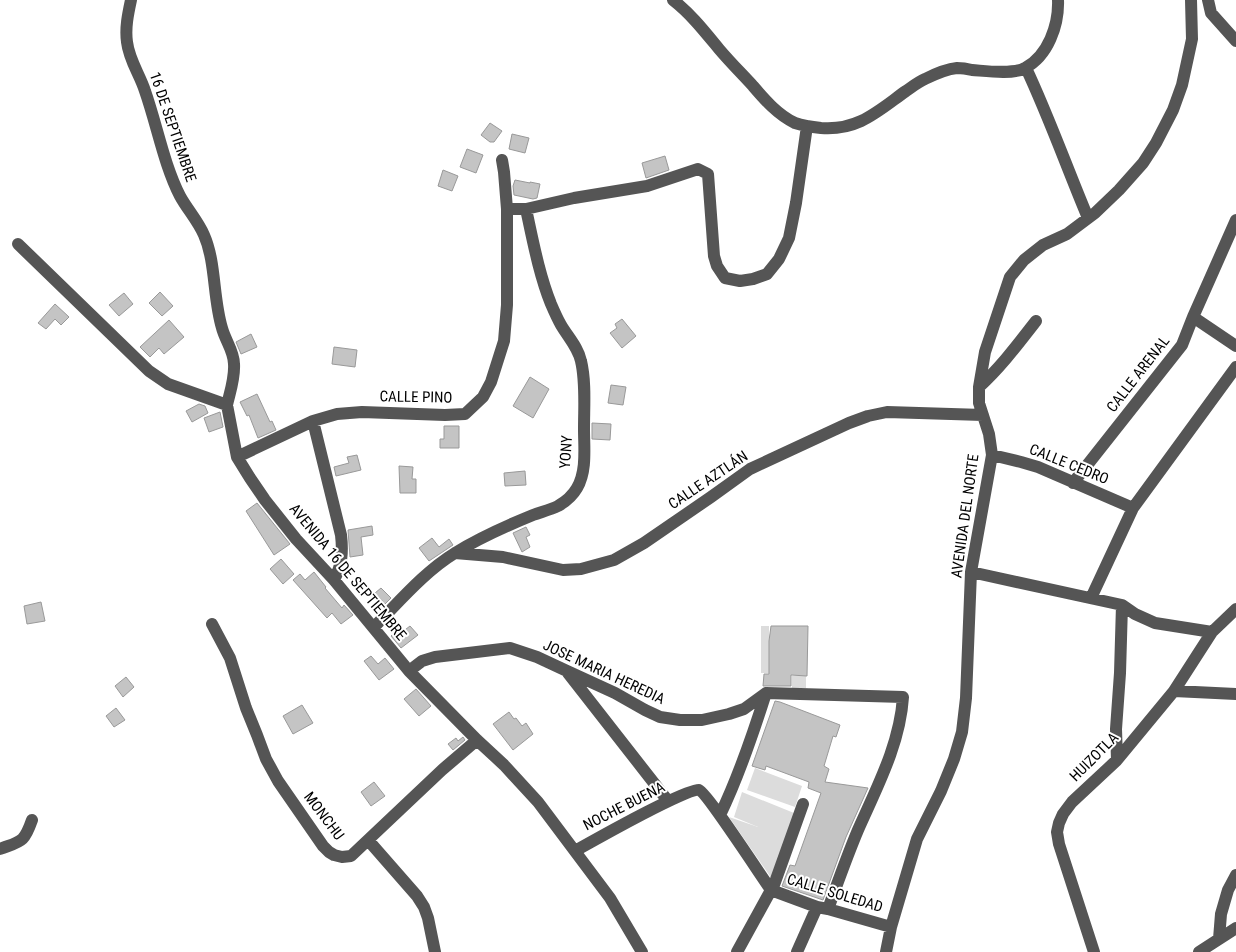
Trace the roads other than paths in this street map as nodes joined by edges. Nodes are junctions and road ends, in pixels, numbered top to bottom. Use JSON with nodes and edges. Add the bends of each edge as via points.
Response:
{"nodes":[{"id":1,"x":131,"y":0,"type":"edge"},
{"id":2,"x":673,"y":0,"type":"edge"},
{"id":3,"x":1058,"y":0,"type":"edge"},
{"id":4,"x":1191,"y":0,"type":"edge"},
{"id":5,"x":1208,"y":0,"type":"edge"},
{"id":6,"x":1236,"y":41,"type":"edge"},
{"id":7,"x":1026,"y":68,"type":"junction"},
{"id":8,"x":807,"y":126,"type":"junction"},
{"id":9,"x":502,"y":160,"type":"dead end"},
{"id":10,"x":506,"y":209,"type":"junction"},
{"id":11,"x":526,"y":209,"type":"junction"},
{"id":12,"x":1088,"y":218,"type":"junction"},
{"id":13,"x":1236,"y":220,"type":"edge"},
{"id":14,"x":1232,"y":236,"type":"edge"},
{"id":15,"x":18,"y":244,"type":"dead end"},
{"id":16,"x":1192,"y":317,"type":"junction"},
{"id":17,"x":1036,"y":321,"type":"dead end"},
{"id":18,"x":1236,"y":346,"type":"edge"},
{"id":19,"x":1236,"y":367,"type":"edge"},
{"id":20,"x":979,"y":387,"type":"junction"},
{"id":21,"x":227,"y":405,"type":"junction"},
{"id":22,"x":983,"y":414,"type":"junction"},
{"id":23,"x":313,"y":421,"type":"junction"},
{"id":24,"x":992,"y":455,"type":"junction"},
{"id":25,"x":237,"y":457,"type":"junction"},
{"id":26,"x":1073,"y":483,"type":"junction"},
{"id":27,"x":1133,"y":508,"type":"junction"},
{"id":28,"x":455,"y":553,"type":"junction"},
{"id":29,"x":971,"y":572,"type":"junction"},
{"id":30,"x":334,"y":580,"type":"junction"},
{"id":31,"x":1091,"y":598,"type":"junction"},
{"id":32,"x":1122,"y":605,"type":"junction"},
{"id":33,"x":1236,"y":609,"type":"edge"},
{"id":34,"x":212,"y":624,"type":"dead end"},
{"id":35,"x":374,"y":627,"type":"junction"},
{"id":36,"x":1212,"y":632,"type":"junction"},
{"id":37,"x":409,"y":671,"type":"junction"},
{"id":38,"x":567,"y":671,"type":"junction"},
{"id":39,"x":1174,"y":691,"type":"junction"},
{"id":40,"x":766,"y":693,"type":"junction"},
{"id":41,"x":1236,"y":694,"type":"edge"},
{"id":42,"x":477,"y":740,"type":"junction"},
{"id":43,"x":1117,"y":760,"type":"junction"},
{"id":44,"x":668,"y":801,"type":"junction"},
{"id":45,"x":803,"y":804,"type":"dead end"},
{"id":46,"x":720,"y":815,"type":"junction"},
{"id":47,"x":32,"y":820,"type":"dead end"},
{"id":48,"x":368,"y":840,"type":"junction"},
{"id":49,"x":0,"y":850,"type":"edge"},
{"id":50,"x":575,"y":851,"type":"junction"},
{"id":51,"x":1236,"y":875,"type":"edge"},
{"id":52,"x":770,"y":890,"type":"junction"},
{"id":53,"x":823,"y":908,"type":"junction"},
{"id":54,"x":891,"y":927,"type":"junction"},
{"id":55,"x":1236,"y":928,"type":"edge"},
{"id":56,"x":1219,"y":939,"type":"junction"},
{"id":57,"x":435,"y":952,"type":"edge"},
{"id":58,"x":642,"y":952,"type":"edge"},
{"id":59,"x":737,"y":952,"type":"edge"},
{"id":60,"x":797,"y":952,"type":"edge"},
{"id":61,"x":886,"y":952,"type":"edge"},
{"id":62,"x":1094,"y":952,"type":"edge"},
{"id":63,"x":1199,"y":952,"type":"edge"}],
"edges":[{"from":1,"to":21,"type":"street","name":"16 DE SEPTIEMBRE","via":[[126,29],[130,55],[144,88],[171,175],[180,196],[204,233],[209,250],[219,319],[234,364]]},
{"from":2,"to":8,"type":"street","via":[[766,101],[784,117]]},
{"from":3,"to":7,"type":"street","via":[[1052,36],[1042,55]]},
{"from":4,"to":12,"type":"street","name":"AVENIDA DEL NORTE","via":[[1192,39],[1173,110],[1142,163],[1119,190]]},
{"from":5,"to":6,"type":"street","via":[[1211,14]]},
{"from":7,"to":8,"type":"street","via":[[1002,72],[958,68],[924,79],[858,123],[830,128]]},
{"from":7,"to":12,"type":"street"},
{"from":8,"to":11,"type":"street","via":[[789,238],[767,274],[753,279],[725,278],[717,266],[708,174],[698,169],[647,186]]},
{"from":9,"to":10,"type":"street","name":"CALLE PINO"},
{"from":10,"to":11,"type":"street"},
{"from":10,"to":23,"type":"street","name":"CALLE PINO","via":[[504,341],[492,382],[483,398],[464,414],[362,412],[337,414]]},
{"from":11,"to":28,"type":"street","name":"YONY","via":[[539,271],[551,304],[581,360],[583,469],[577,489],[558,506],[505,527]]},
{"from":12,"to":20,"type":"street","name":"AVENIDA DEL NORTE","via":[[1067,234],[1043,245],[1010,277],[985,352]]},
{"from":13,"to":14,"type":"street","name":"CALLE ARENAL"},
{"from":14,"to":16,"type":"street","name":"CALLE ARENAL"},
{"from":15,"to":21,"type":"street","via":[[159,379]]},
{"from":16,"to":18,"type":"street"},
{"from":16,"to":26,"type":"street","name":"CALLE ARENAL","via":[[1182,345]]},
{"from":17,"to":20,"type":"street","via":[[1004,363]]},
{"from":19,"to":27,"type":"street"},
{"from":20,"to":22,"type":"street","name":"AVENIDA DEL NORTE"},
{"from":21,"to":25,"type":"street","name":"AVENIDA 16 DE SEPTIEMBRE"},
{"from":22,"to":24,"type":"street","name":"AVENIDA DEL NORTE"},
{"from":22,"to":28,"type":"street","name":"CALLE AZTLÁN","via":[[886,412],[849,423],[750,469],[614,560],[581,569],[563,570],[503,557]]},
{"from":23,"to":25,"type":"street","name":"CALLE PINO"},
{"from":23,"to":30,"type":"street","via":[[343,549]]},
{"from":24,"to":26,"type":"street","name":"CALLE CEDRO","via":[[1038,467]]},
{"from":24,"to":29,"type":"street","name":"AVENIDA DEL NORTE"},
{"from":25,"to":30,"type":"street","name":"AVENIDA 16 DE SEPTIEMBRE","via":[[265,500]]},
{"from":26,"to":27,"type":"street","name":"CALLE CEDRO"},
{"from":27,"to":31,"type":"street"},
{"from":28,"to":35,"type":"street","name":"YONY","via":[[425,576]]},
{"from":29,"to":31,"type":"street"},
{"from":29,"to":54,"type":"street","name":"AVENIDA DEL NORTE","via":[[962,732],[941,791],[917,839]]},
{"from":30,"to":35,"type":"street","name":"AVENIDA 16 DE SEPTIEMBRE"},
{"from":31,"to":32,"type":"street"},
{"from":32,"to":36,"type":"street","via":[[1155,622]]},
{"from":32,"to":43,"type":"street"},
{"from":33,"to":36,"type":"street","name":"HUIZOTLA"},
{"from":34,"to":48,"type":"street","name":"MONCHU","via":[[230,658],[266,759],[323,846],[342,858],[351,856]]},
{"from":35,"to":37,"type":"street","name":"AVENIDA 16 DE SEPTIEMBRE"},
{"from":36,"to":39,"type":"street","name":"HUIZOTLA"},
{"from":37,"to":38,"type":"street","name":"JOSE MARIA HEREDIA","via":[[422,661],[435,657],[510,648]]},
{"from":37,"to":42,"type":"street","name":"AVENIDA 16 DE SEPTIEMBRE"},
{"from":38,"to":40,"type":"street","name":"JOSE MARIA HEREDIA","via":[[660,717],[680,720],[702,720],[729,714],[744,709]]},
{"from":38,"to":44,"type":"street"},
{"from":39,"to":41,"type":"street"},
{"from":39,"to":43,"type":"street","name":"HUIZOTLA"},
{"from":40,"to":46,"type":"street"},
{"from":40,"to":53,"type":"street","via":[[903,697],[899,727],[879,785]]},
{"from":42,"to":48,"type":"street","name":"MONCHU"},
{"from":42,"to":50,"type":"street","name":"AVENIDA 16 DE SEPTIEMBRE","via":[[538,802]]},
{"from":43,"to":62,"type":"street","name":"HUIZOTLA","via":[[1072,802],[1063,814],[1057,832]]},
{"from":44,"to":46,"type":"street","name":"NOCHE BUENA","via":[[700,790]]},
{"from":44,"to":50,"type":"street","name":"NOCHE BUENA"},
{"from":45,"to":52,"type":"street"},
{"from":46,"to":52,"type":"street"},
{"from":47,"to":49,"type":"street","via":[[23,839]]},
{"from":48,"to":57,"type":"street","via":[[424,907]]},
{"from":50,"to":58,"type":"street","name":"AVENIDA 16 DE SEPTIEMBRE","via":[[610,898]]},
{"from":51,"to":56,"type":"street","via":[[1221,914]]},
{"from":52,"to":53,"type":"street","name":"CALLE SOLEDAD"},
{"from":52,"to":59,"type":"street"},
{"from":53,"to":54,"type":"street","name":"CALLE SOLEDAD"},
{"from":53,"to":60,"type":"street"},
{"from":54,"to":61,"type":"street","name":"AVENIDA DEL NORTE"},
{"from":55,"to":56,"type":"street"},
{"from":56,"to":63,"type":"street"}]}
